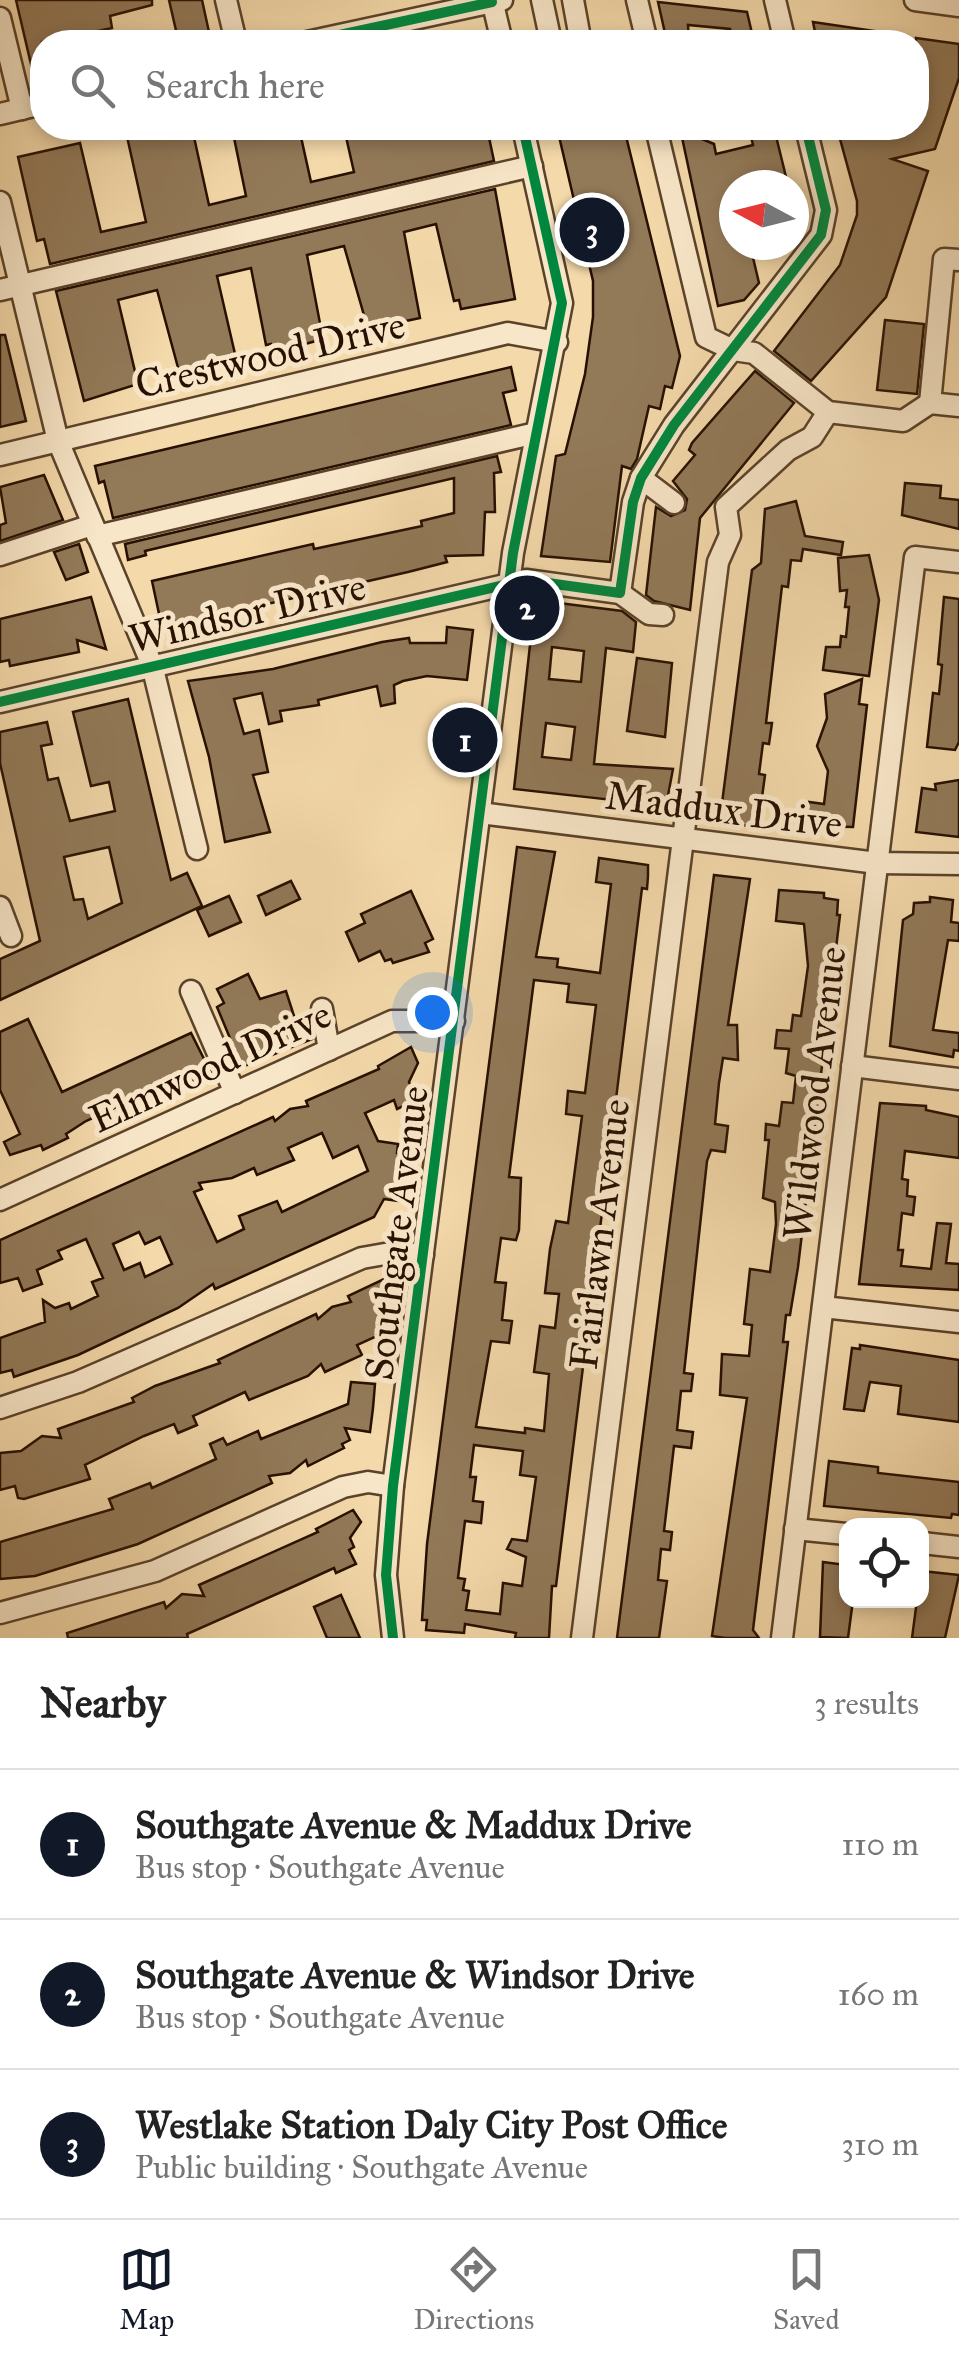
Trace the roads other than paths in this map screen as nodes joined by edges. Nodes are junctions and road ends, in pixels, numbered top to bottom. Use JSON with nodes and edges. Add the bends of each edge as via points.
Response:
{"nodes":[{"id":1,"x":226,"y":0,"type":"edge"},
{"id":2,"x":542,"y":0,"type":"edge"},
{"id":3,"x":573,"y":0,"type":"edge"},
{"id":4,"x":637,"y":0,"type":"edge"},
{"id":5,"x":776,"y":0,"type":"edge"},
{"id":6,"x":915,"y":0,"type":"edge"},
{"id":7,"x":495,"y":1,"type":"edge"},
{"id":8,"x":959,"y":6,"type":"edge"},
{"id":9,"x":0,"y":18,"type":"edge"},
{"id":10,"x":233,"y":30,"type":"edge"},
{"id":11,"x":362,"y":30,"type":"edge"},
{"id":12,"x":500,"y":30,"type":"edge"},
{"id":13,"x":548,"y":30,"type":"edge"},
{"id":14,"x":574,"y":30,"type":"edge"},
{"id":15,"x":644,"y":30,"type":"edge"},
{"id":16,"x":782,"y":30,"type":"edge"},
{"id":17,"x":30,"y":101,"type":"edge"},
{"id":18,"x":30,"y":107,"type":"edge"},
{"id":19,"x":0,"y":114,"type":"edge"},
{"id":20,"x":525,"y":140,"type":"edge"},
{"id":21,"x":659,"y":140,"type":"edge"},
{"id":22,"x":809,"y":140,"type":"edge"},
{"id":23,"x":532,"y":166,"type":"junction"},
{"id":24,"x":0,"y":202,"type":"edge"},
{"id":25,"x":959,"y":260,"type":"edge"},
{"id":26,"x":10,"y":287,"type":"edge"},
{"id":27,"x":557,"y":342,"type":"junction"},
{"id":28,"x":732,"y":350,"type":"junction"},
{"id":29,"x":930,"y":404,"type":"junction"},
{"id":30,"x":959,"y":406,"type":"edge"},
{"id":31,"x":828,"y":412,"type":"junction"},
{"id":32,"x":536,"y":433,"type":"junction"},
{"id":33,"x":58,"y":442,"type":"junction"},
{"id":34,"x":0,"y":455,"type":"edge"},
{"id":35,"x":641,"y":478,"type":"junction"},
{"id":36,"x":674,"y":503,"type":"dead end"},
{"id":37,"x":94,"y":530,"type":"junction"},
{"id":38,"x":0,"y":555,"type":"edge"},
{"id":39,"x":959,"y":562,"type":"edge"},
{"id":40,"x":509,"y":584,"type":"junction"},
{"id":41,"x":620,"y":593,"type":"junction"},
{"id":42,"x":662,"y":616,"type":"dead end"},
{"id":43,"x":152,"y":665,"type":"junction"},
{"id":44,"x":0,"y":702,"type":"edge"},
{"id":45,"x":480,"y":813,"type":"junction"},
{"id":46,"x":684,"y":840,"type":"junction"},
{"id":47,"x":197,"y":849,"type":"dead end"},
{"id":48,"x":877,"y":863,"type":"junction"},
{"id":49,"x":959,"y":864,"type":"edge"},
{"id":50,"x":0,"y":907,"type":"edge"},
{"id":51,"x":11,"y":936,"type":"dead end"},
{"id":52,"x":191,"y":991,"type":"dead end"},
{"id":53,"x":322,"y":1009,"type":"dead end"},
{"id":54,"x":454,"y":1021,"type":"junction"},
{"id":55,"x":329,"y":1050,"type":"junction"},
{"id":56,"x":852,"y":1066,"type":"junction"},
{"id":57,"x":959,"y":1079,"type":"edge"},
{"id":58,"x":235,"y":1094,"type":"junction"},
{"id":59,"x":3,"y":1193,"type":"edge"},
{"id":60,"x":423,"y":1255,"type":"junction"},
{"id":61,"x":823,"y":1307,"type":"junction"},
{"id":62,"x":959,"y":1322,"type":"edge"},
{"id":63,"x":0,"y":1408,"type":"edge"},
{"id":64,"x":393,"y":1486,"type":"junction"},
{"id":65,"x":795,"y":1529,"type":"junction"},
{"id":66,"x":839,"y":1533,"type":"edge"},
{"id":67,"x":929,"y":1544,"type":"edge"},
{"id":68,"x":959,"y":1547,"type":"edge"},
{"id":69,"x":0,"y":1613,"type":"edge"},
{"id":70,"x":393,"y":1638,"type":"edge"},
{"id":71,"x":582,"y":1638,"type":"edge"},
{"id":72,"x":782,"y":1638,"type":"edge"}],
"edges":[{"from":1,"to":10,"type":"street"},
{"from":2,"to":13,"type":"street"},
{"from":3,"to":14,"type":"street"},
{"from":4,"to":15,"type":"street"},
{"from":5,"to":16,"type":"street"},
{"from":6,"to":8,"type":"street"},
{"from":7,"to":11,"type":"street"},
{"from":7,"to":12,"type":"street"},
{"from":9,"to":17,"type":"street"},
{"from":18,"to":19,"type":"street"},
{"from":20,"to":23,"type":"street","name":"Southgate Avenue"},
{"from":21,"to":28,"type":"street","via":[[706,337]]},
{"from":22,"to":28,"type":"street","via":[[826,210],[822,235]]},
{"from":23,"to":26,"type":"street"},
{"from":23,"to":27,"type":"street","name":"Southgate Avenue","via":[[559,285]]},
{"from":24,"to":26,"type":"street"},
{"from":25,"to":29,"type":"street","via":[[944,259]]},
{"from":26,"to":33,"type":"street"},
{"from":27,"to":32,"type":"street","name":"Southgate Avenue"},
{"from":27,"to":33,"type":"street","name":"Crestwood Drive","via":[[508,333]]},
{"from":28,"to":31,"type":"street","via":[[754,352]]},
{"from":28,"to":35,"type":"street"},
{"from":29,"to":30,"type":"street"},
{"from":29,"to":31,"type":"street","via":[[903,421]]},
{"from":31,"to":46,"type":"street","name":"Fairlawn Avenue","via":[[812,437],[731,500],[725,515],[730,535],[718,562]]},
{"from":32,"to":37,"type":"street"},
{"from":32,"to":40,"type":"street","name":"Southgate Avenue"},
{"from":33,"to":34,"type":"street","name":"Crestwood Drive"},
{"from":33,"to":37,"type":"street"},
{"from":35,"to":36,"type":"street"},
{"from":35,"to":41,"type":"street"},
{"from":37,"to":38,"type":"street"},
{"from":37,"to":43,"type":"street"},
{"from":39,"to":48,"type":"street","name":"Wildwood Avenue","via":[[916,557]]},
{"from":40,"to":41,"type":"street","name":"Windsor Drive","via":[[526,580]]},
{"from":40,"to":43,"type":"street","name":"Windsor Drive"},
{"from":40,"to":45,"type":"street","name":"Southgate Avenue"},
{"from":41,"to":42,"type":"street"},
{"from":43,"to":44,"type":"street","name":"Windsor Drive"},
{"from":43,"to":47,"type":"street"},
{"from":45,"to":46,"type":"street","name":"Maddux Drive"},
{"from":45,"to":54,"type":"street","name":"Southgate Avenue"},
{"from":46,"to":48,"type":"street","name":"Maddux Drive"},
{"from":46,"to":71,"type":"street","name":"Fairlawn Avenue"},
{"from":48,"to":49,"type":"street","name":"Maddux Drive"},
{"from":48,"to":56,"type":"street","name":"Wildwood Avenue"},
{"from":50,"to":51,"type":"street"},
{"from":52,"to":58,"type":"street"},
{"from":53,"to":55,"type":"street"},
{"from":54,"to":55,"type":"street","name":"Elmwood Drive","via":[[392,1022]]},
{"from":54,"to":60,"type":"street","name":"Southgate Avenue"},
{"from":55,"to":58,"type":"street","name":"Elmwood Drive"},
{"from":56,"to":57,"type":"street"},
{"from":56,"to":61,"type":"street","name":"Wildwood Avenue"},
{"from":58,"to":59,"type":"street","name":"Elmwood Drive"},
{"from":60,"to":63,"type":"street","via":[[362,1258],[93,1376]]},
{"from":60,"to":64,"type":"street","name":"Southgate Avenue"},
{"from":61,"to":62,"type":"street"},
{"from":61,"to":65,"type":"street","name":"Wildwood Avenue"},
{"from":64,"to":69,"type":"street","via":[[343,1486],[155,1571]]},
{"from":64,"to":70,"type":"street","name":"Southgate Avenue","via":[[386,1575]]},
{"from":65,"to":66,"type":"street"},
{"from":65,"to":72,"type":"street","name":"Wildwood Avenue"},
{"from":67,"to":68,"type":"street"}]}
